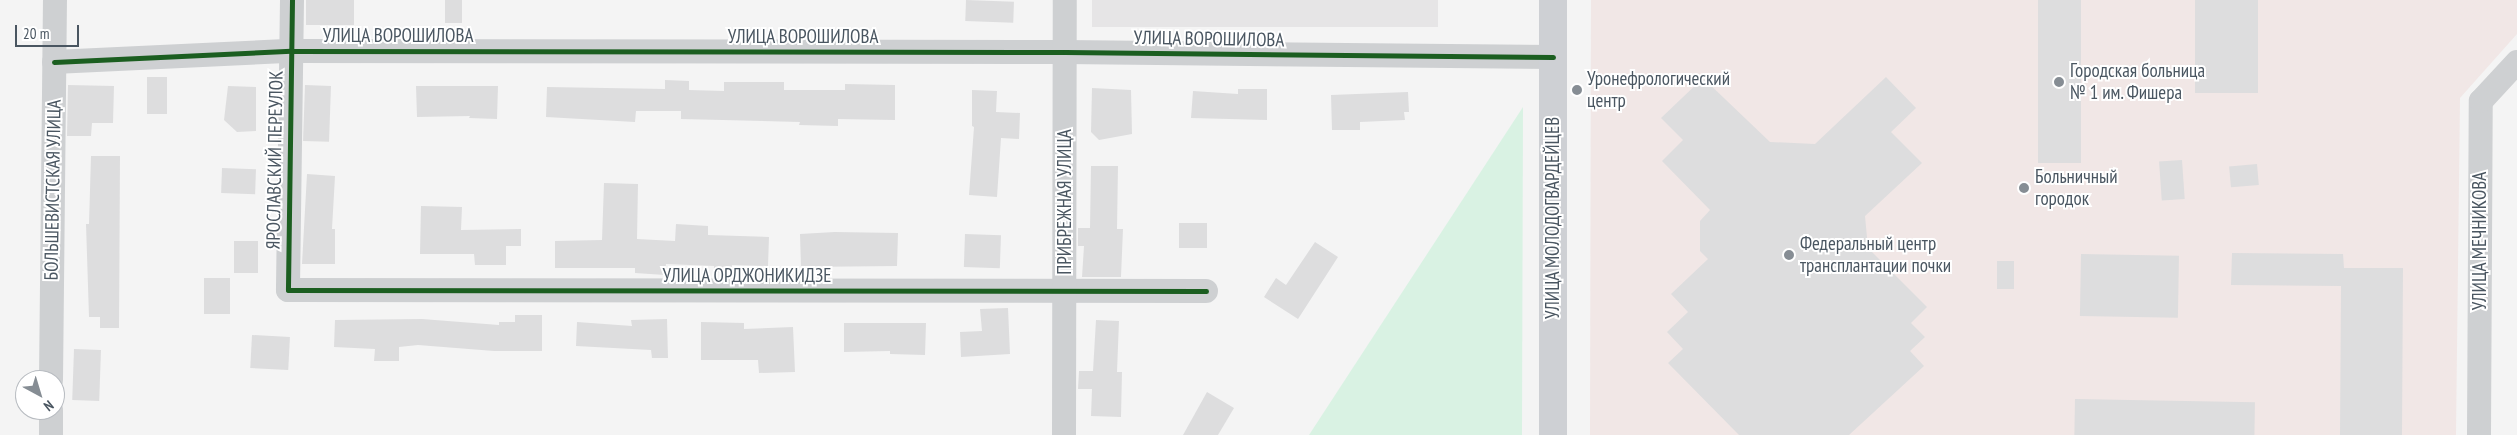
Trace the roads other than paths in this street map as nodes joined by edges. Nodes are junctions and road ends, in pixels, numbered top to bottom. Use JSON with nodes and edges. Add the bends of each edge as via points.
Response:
{"nodes":[{"id":1,"x":55,"y":0,"type":"edge"},
{"id":2,"x":292,"y":0,"type":"edge"},
{"id":3,"x":1065,"y":0,"type":"edge"},
{"id":4,"x":1553,"y":0,"type":"edge"},
{"id":5,"x":291,"y":51,"type":"junction"},
{"id":6,"x":1065,"y":52,"type":"junction"},
{"id":7,"x":1553,"y":57,"type":"junction"},
{"id":8,"x":54,"y":62,"type":"junction"},
{"id":9,"x":2517,"y":62,"type":"edge"},
{"id":10,"x":288,"y":290,"type":"joint"},
{"id":11,"x":1064,"y":291,"type":"junction"},
{"id":12,"x":1206,"y":291,"type":"dead end"},
{"id":13,"x":51,"y":370,"type":"edge"},
{"id":14,"x":51,"y":420,"type":"edge"},
{"id":15,"x":50,"y":435,"type":"edge"},
{"id":16,"x":1064,"y":435,"type":"edge"},
{"id":17,"x":1553,"y":435,"type":"edge"},
{"id":18,"x":2479,"y":435,"type":"edge"}],
"edges":[{"from":1,"to":8,"type":"street","name":"БОЛЬШЕВИСТСКАЯ УЛИЦА"},
{"from":2,"to":5,"type":"street","name":"ЯРОСЛАВСКИЙ ПЕРЕУЛОК"},
{"from":3,"to":6,"type":"street","name":"ПРИБРЕЖНАЯ УЛИЦА"},
{"from":4,"to":7,"type":"street","name":"УЛИЦА МОЛОДОГВАРДЕЙЦЕВ"},
{"from":5,"to":6,"type":"street","name":"УЛИЦА ВОРОШИЛОВА"},
{"from":5,"to":8,"type":"street","name":"УЛИЦА ВОРОШИЛОВА"},
{"from":5,"to":10,"type":"street","name":"ЯРОСЛАВСКИЙ ПЕРЕУЛОК"},
{"from":6,"to":7,"type":"street","name":"УЛИЦА ВОРОШИЛОВА"},
{"from":6,"to":11,"type":"street","name":"ПРИБРЕЖНАЯ УЛИЦА"},
{"from":7,"to":17,"type":"street","name":"УЛИЦА МОЛОДОГВАРДЕЙЦЕВ"},
{"from":8,"to":13,"type":"street","name":"БОЛЬШЕВИСТСКАЯ УЛИЦА"},
{"from":9,"to":18,"type":"street","name":"УЛИЦА МЕЧНИКОВА","via":[[2481,100]]},
{"from":10,"to":11,"type":"street","name":"УЛИЦА ОРДЖОНИКИДЗЕ"},
{"from":11,"to":12,"type":"street","name":"УЛИЦА ОРДЖОНИКИДЗЕ"},
{"from":11,"to":16,"type":"street","name":"ПРИБРЕЖНАЯ УЛИЦА"},
{"from":14,"to":15,"type":"street"}]}
